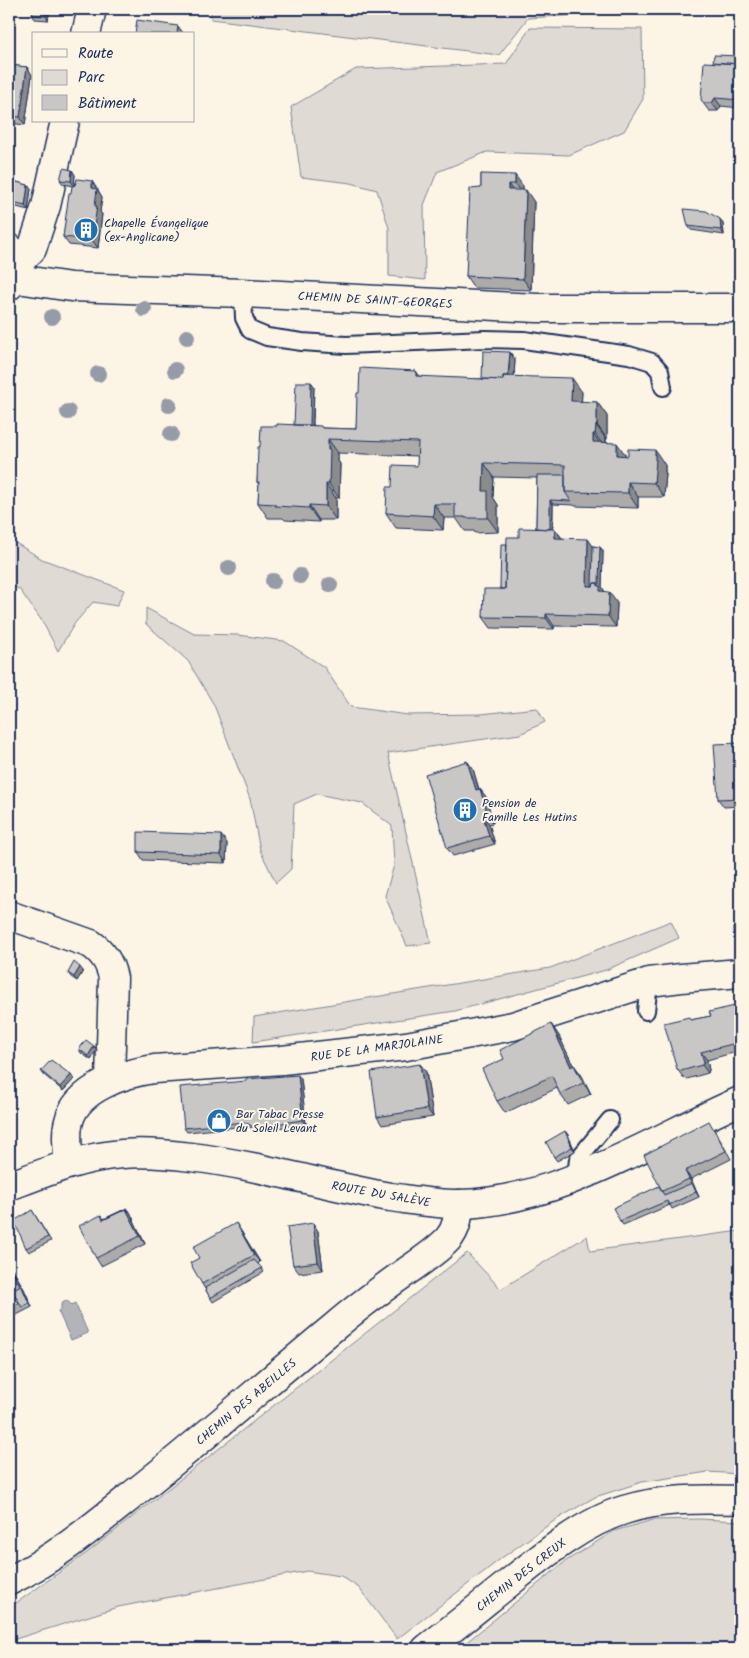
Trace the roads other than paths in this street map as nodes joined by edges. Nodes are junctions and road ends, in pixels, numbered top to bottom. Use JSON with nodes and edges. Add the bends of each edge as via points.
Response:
{"nodes":[{"id":1,"x":92,"y":9,"type":"edge"},
{"id":2,"x":86,"y":32,"type":"edge"},
{"id":3,"x":65,"y":122,"type":"edge"},
{"id":4,"x":10,"y":270,"type":"edge"},
{"id":5,"x":242,"y":293,"type":"junction"},
{"id":6,"x":740,"y":308,"type":"edge"},
{"id":7,"x":663,"y":387,"type":"dead end"},
{"id":8,"x":9,"y":915,"type":"edge"},
{"id":9,"x":740,"y":973,"type":"edge"},
{"id":10,"x":649,"y":982,"type":"junction"},
{"id":11,"x":646,"y":1012,"type":"dead end"},
{"id":12,"x":110,"y":1081,"type":"junction"},
{"id":13,"x":740,"y":1101,"type":"edge"},
{"id":14,"x":610,"y":1120,"type":"dead end"},
{"id":15,"x":69,"y":1164,"type":"junction"},
{"id":16,"x":576,"y":1177,"type":"junction"},
{"id":17,"x":9,"y":1186,"type":"edge"},
{"id":18,"x":459,"y":1204,"type":"junction"},
{"id":19,"x":740,"y":1500,"type":"edge"},
{"id":20,"x":9,"y":1581,"type":"edge"},
{"id":21,"x":426,"y":1649,"type":"edge"}],
"edges":[{"from":1,"to":2,"type":"street"},
{"from":3,"to":4,"type":"street","via":[[46,206],[32,249]]},
{"from":4,"to":5,"type":"street","name":"CHEMIN DE SAINT-GEORGES","via":[[71,287]]},
{"from":5,"to":6,"type":"street","name":"CHEMIN DE SAINT-GEORGES","via":[[537,308]]},
{"from":5,"to":7,"type":"lane","via":[[244,318],[250,330],[267,337],[346,344],[524,340],[629,355],[652,362],[660,371]]},
{"from":8,"to":12,"type":"street","via":[[91,944],[109,962],[113,978]]},
{"from":9,"to":10,"type":"street","name":"RUE DE LA MARJOLAINE"},
{"from":10,"to":11,"type":"lane"},
{"from":10,"to":12,"type":"street","name":"RUE DE LA MARJOLAINE","via":[[522,1024],[468,1035],[344,1054],[149,1070]]},
{"from":12,"to":15,"type":"street","name":"RUE DE LA MARJOLAINE","via":[[85,1098],[71,1115]]},
{"from":13,"to":16,"type":"street","name":"ROUTE DU SALÈVE"},
{"from":14,"to":16,"type":"lane","via":[[578,1159]]},
{"from":15,"to":17,"type":"street","name":"ROUTE DU SALÈVE"},
{"from":15,"to":18,"type":"street","name":"ROUTE DU SALÈVE","via":[[122,1154],[168,1154],[229,1163],[400,1198]]},
{"from":16,"to":18,"type":"street","name":"ROUTE DU SALÈVE","via":[[507,1198]]},
{"from":18,"to":20,"type":"street","name":"CHEMIN DES ABEILLES","via":[[455,1229],[434,1251],[334,1327],[204,1438],[81,1536]]},
{"from":19,"to":21,"type":"street","name":"CHEMIN DES CREUX","via":[[695,1498],[656,1502],[623,1510],[588,1526],[552,1549]]}]}
